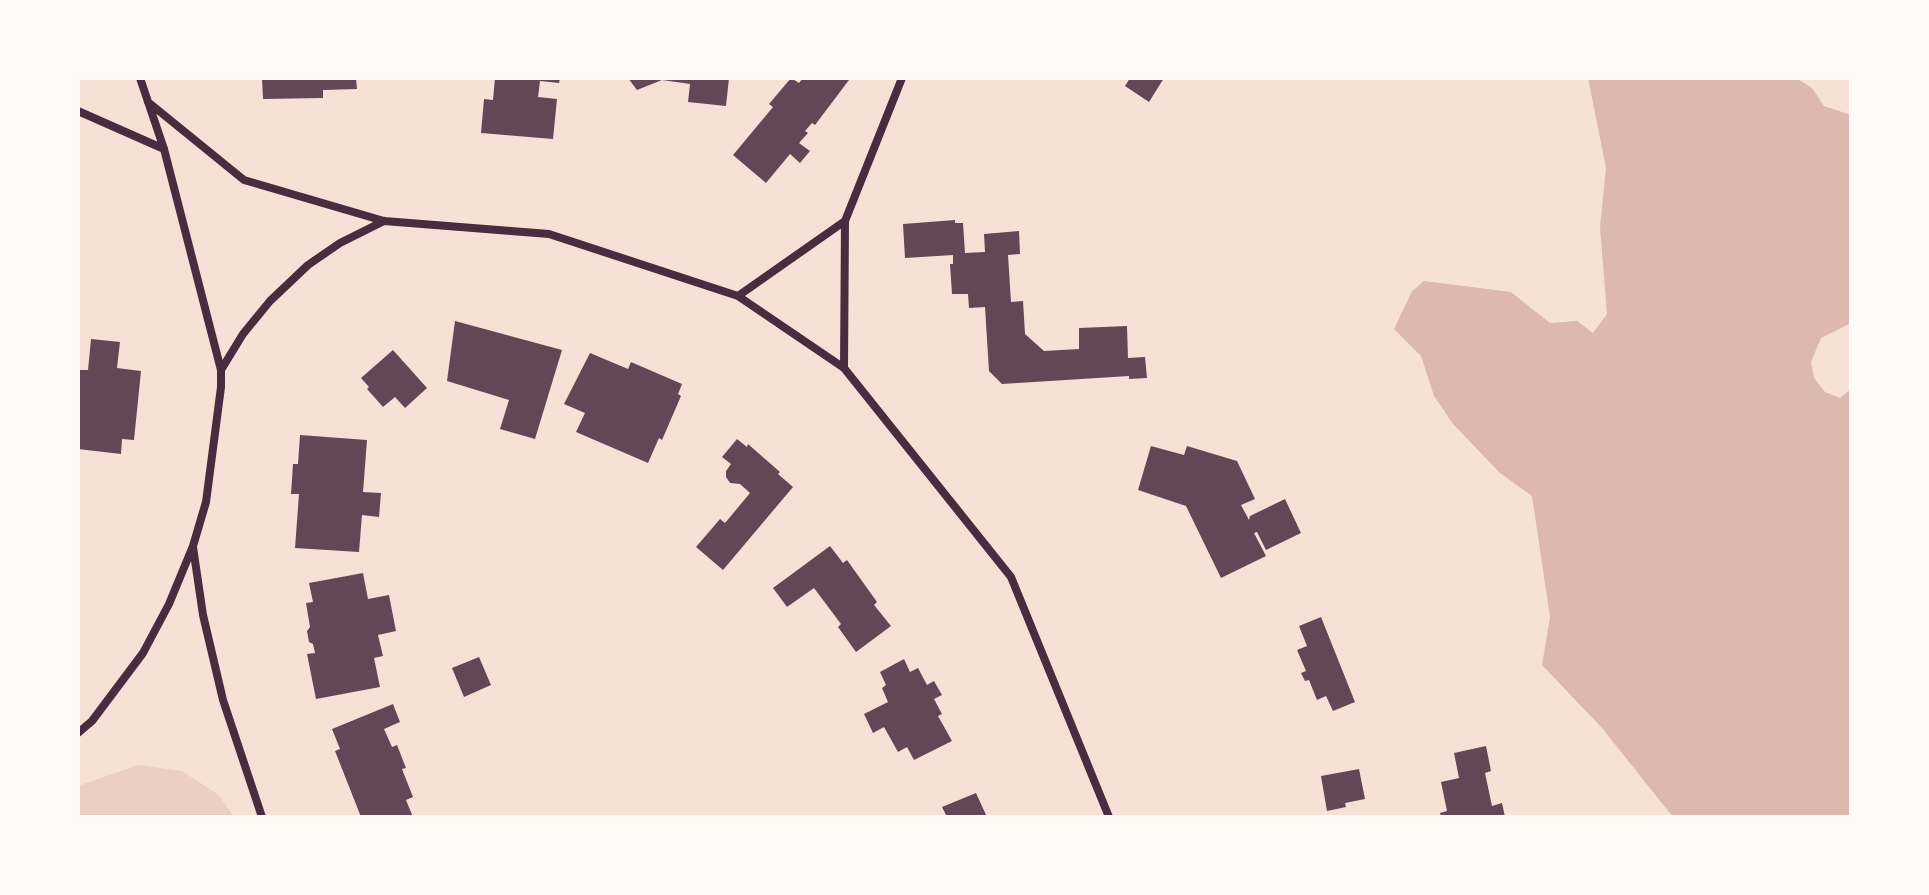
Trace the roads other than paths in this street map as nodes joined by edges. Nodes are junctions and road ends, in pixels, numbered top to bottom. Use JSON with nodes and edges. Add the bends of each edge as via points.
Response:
{"nodes":[{"id":1,"x":140,"y":78,"type":"edge"},
{"id":2,"x":902,"y":78,"type":"edge"},
{"id":3,"x":148,"y":102,"type":"junction"},
{"id":4,"x":78,"y":111,"type":"edge"},
{"id":5,"x":164,"y":149,"type":"junction"},
{"id":6,"x":384,"y":221,"type":"junction"},
{"id":7,"x":845,"y":221,"type":"junction"},
{"id":8,"x":738,"y":296,"type":"junction"},
{"id":9,"x":844,"y":368,"type":"junction"},
{"id":10,"x":221,"y":370,"type":"junction"},
{"id":11,"x":193,"y":546,"type":"junction"},
{"id":12,"x":78,"y":733,"type":"edge"},
{"id":13,"x":262,"y":817,"type":"edge"},
{"id":14,"x":1109,"y":817,"type":"edge"}],
"edges":[{"from":1,"to":3,"type":"street"},
{"from":2,"to":7,"type":"street"},
{"from":3,"to":5,"type":"street"},
{"from":3,"to":6,"type":"street","via":[[244,180]]},
{"from":4,"to":5,"type":"street"},
{"from":5,"to":10,"type":"street"},
{"from":6,"to":8,"type":"street","via":[[549,234]]},
{"from":6,"to":10,"type":"street","via":[[308,265],[270,301]]},
{"from":7,"to":8,"type":"street"},
{"from":7,"to":9,"type":"street"},
{"from":8,"to":9,"type":"street"},
{"from":9,"to":14,"type":"street","via":[[1011,577]]},
{"from":10,"to":11,"type":"street","via":[[206,502]]},
{"from":11,"to":12,"type":"street","via":[[143,653]]},
{"from":11,"to":13,"type":"street","via":[[223,700]]}]}
